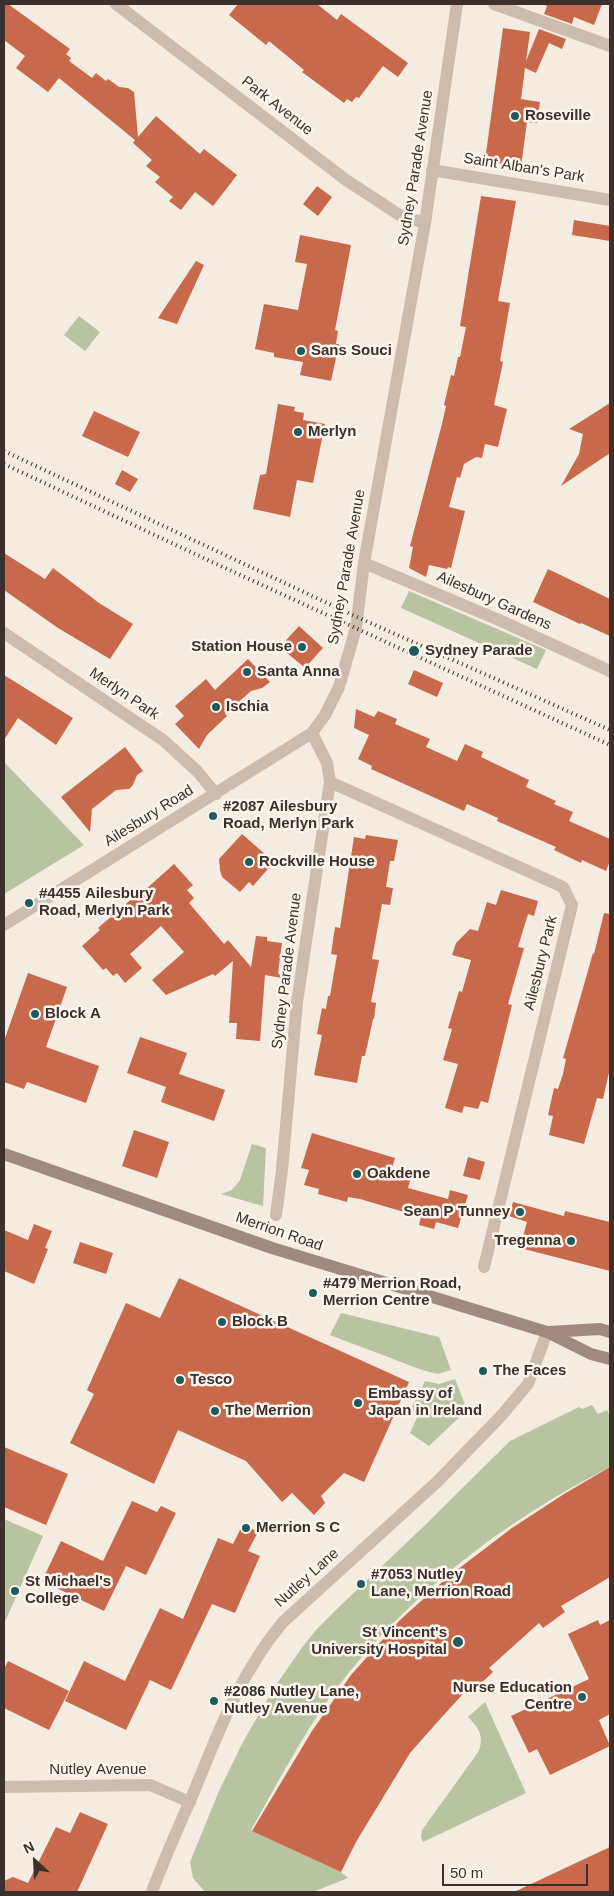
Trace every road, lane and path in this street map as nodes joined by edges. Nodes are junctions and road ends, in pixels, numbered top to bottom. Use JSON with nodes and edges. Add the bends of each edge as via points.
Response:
{"nodes":[{"id":1,"x":116,"y":4,"type":"edge"},
{"id":2,"x":457,"y":4,"type":"edge"},
{"id":3,"x":494,"y":4,"type":"edge"},
{"id":4,"x":610,"y":46,"type":"edge"},
{"id":5,"x":432,"y":170,"type":"junction"},
{"id":6,"x":610,"y":200,"type":"edge"},
{"id":7,"x":425,"y":223,"type":"junction"},
{"id":8,"x":364,"y":563,"type":"junction"},
{"id":9,"x":4,"y":633,"type":"edge"},
{"id":10,"x":610,"y":671,"type":"edge"},
{"id":11,"x":312,"y":734,"type":"junction"},
{"id":12,"x":330,"y":782,"type":"junction"},
{"id":13,"x":216,"y":794,"type":"junction"},
{"id":14,"x":4,"y":925,"type":"edge"},
{"id":15,"x":5,"y":1158,"type":"edge"},
{"id":16,"x":276,"y":1215,"type":"dead end"},
{"id":17,"x":484,"y":1267,"type":"dead end"},
{"id":18,"x":547,"y":1332,"type":"junction"},
{"id":19,"x":610,"y":1332,"type":"edge"},
{"id":20,"x":610,"y":1359,"type":"edge"},
{"id":21,"x":4,"y":1787,"type":"edge"},
{"id":22,"x":190,"y":1802,"type":"junction"},
{"id":23,"x":152,"y":1892,"type":"edge"}],
"edges":[{"from":1,"to":7,"type":"street","name":"Park Avenue","via":[[346,180],[401,216]]},
{"from":2,"to":5,"type":"street","name":"Sydney Parade Avenue"},
{"from":3,"to":4,"type":"street"},
{"from":5,"to":6,"type":"street","name":"Saint Alban's Park"},
{"from":5,"to":7,"type":"street","name":"Sydney Parade Avenue"},
{"from":7,"to":8,"type":"street","name":"Sydney Parade Avenue"},
{"from":8,"to":10,"type":"street","name":"Ailesbury Gardens"},
{"from":8,"to":11,"type":"street","name":"Sydney Parade Avenue","via":[[356,628],[339,687]]},
{"from":9,"to":13,"type":"street","name":"Merlyn Park","via":[[163,740],[198,771]]},
{"from":11,"to":12,"type":"street","name":"Sydney Parade Avenue","via":[[327,763]]},
{"from":11,"to":13,"type":"street","name":"Ailesbury Road"},
{"from":12,"to":16,"type":"street","name":"Sydney Parade Avenue","via":[[297,1002]]},
{"from":12,"to":17,"type":"street","name":"Ailesbury Park","via":[[563,887],[572,905]]},
{"from":13,"to":14,"type":"street","name":"Ailesbury Road"},
{"from":15,"to":18,"type":"main road","name":"Merrion Road","via":[[272,1248]]},
{"from":18,"to":19,"type":"main road","name":"Merrion Road","via":[[600,1329]]},
{"from":18,"to":20,"type":"main road","name":"Merrion Road","via":[[591,1354]]},
{"from":18,"to":22,"type":"street","name":"Nutley Lane","via":[[528,1384],[501,1416],[437,1482],[283,1622],[262,1647],[227,1710]]},
{"from":21,"to":22,"type":"street","name":"Nutley Avenue","via":[[150,1785]]},
{"from":22,"to":23,"type":"street","name":"Nutley Lane"}]}
